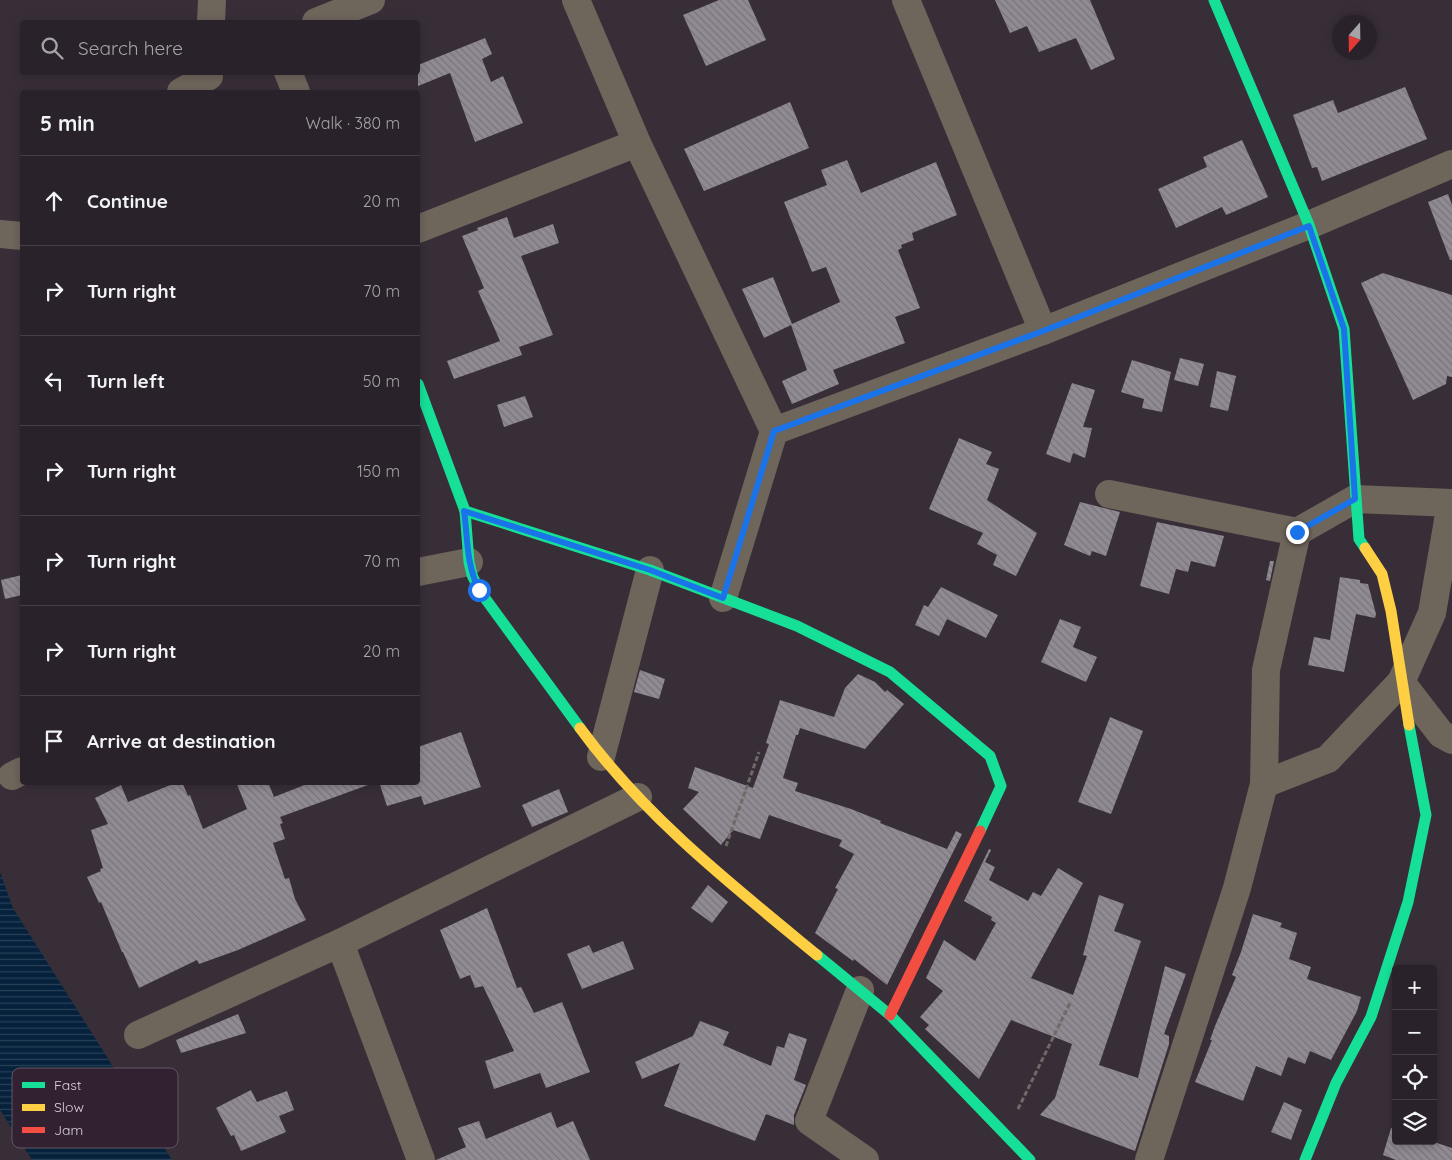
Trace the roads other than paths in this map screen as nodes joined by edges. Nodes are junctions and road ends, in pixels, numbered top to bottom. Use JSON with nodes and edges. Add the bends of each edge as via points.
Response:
{"nodes":[{"id":1,"x":212,"y":0,"type":"edge"},
{"id":2,"x":372,"y":0,"type":"edge"},
{"id":3,"x":576,"y":0,"type":"edge"},
{"id":4,"x":906,"y":0,"type":"edge"},
{"id":5,"x":1214,"y":0,"type":"edge"},
{"id":6,"x":211,"y":20,"type":"edge"},
{"id":7,"x":321,"y":20,"type":"edge"},
{"id":8,"x":209,"y":75,"type":"edge"},
{"id":9,"x":289,"y":75,"type":"edge"},
{"id":10,"x":184,"y":90,"type":"edge"},
{"id":11,"x":295,"y":90,"type":"edge"},
{"id":12,"x":637,"y":143,"type":"junction"},
{"id":13,"x":1452,"y":164,"type":"edge"},
{"id":14,"x":1309,"y":226,"type":"junction"},
{"id":15,"x":420,"y":228,"type":"edge"},
{"id":16,"x":0,"y":234,"type":"edge"},
{"id":17,"x":20,"y":236,"type":"edge"},
{"id":18,"x":1043,"y":331,"type":"junction"},
{"id":19,"x":420,"y":390,"type":"edge"},
{"id":20,"x":774,"y":431,"type":"junction"},
{"id":21,"x":1109,"y":494,"type":"dead end"},
{"id":22,"x":1355,"y":499,"type":"junction"},
{"id":23,"x":1452,"y":503,"type":"edge"},
{"id":24,"x":464,"y":511,"type":"junction"},
{"id":25,"x":1297,"y":532,"type":"junction"},
{"id":26,"x":469,"y":562,"type":"junction"},
{"id":27,"x":650,"y":570,"type":"junction"},
{"id":28,"x":420,"y":572,"type":"edge"},
{"id":29,"x":723,"y":598,"type":"junction"},
{"id":30,"x":1402,"y":682,"type":"junction"},
{"id":31,"x":1452,"y":740,"type":"edge"},
{"id":32,"x":601,"y":757,"type":"junction"},
{"id":33,"x":1264,"y":784,"type":"junction"},
{"id":34,"x":638,"y":797,"type":"junction"},
{"id":35,"x":340,"y":943,"type":"junction"},
{"id":36,"x":860,"y":990,"type":"junction"},
{"id":37,"x":890,"y":1016,"type":"junction"},
{"id":38,"x":138,"y":1035,"type":"dead end"},
{"id":39,"x":421,"y":1160,"type":"edge"},
{"id":40,"x":865,"y":1160,"type":"edge"},
{"id":41,"x":1030,"y":1160,"type":"edge"},
{"id":42,"x":1150,"y":1160,"type":"edge"},
{"id":43,"x":1305,"y":1160,"type":"edge"}],
"edges":[{"from":1,"to":6,"type":"street"},
{"from":2,"to":7,"type":"street"},
{"from":3,"to":12,"type":"street"},
{"from":4,"to":18,"type":"street"},
{"from":5,"to":14,"type":"street"},
{"from":8,"to":10,"type":"street"},
{"from":9,"to":11,"type":"street"},
{"from":12,"to":15,"type":"street"},
{"from":12,"to":20,"type":"street"},
{"from":13,"to":14,"type":"street"},
{"from":14,"to":18,"type":"street"},
{"from":14,"to":22,"type":"street","via":[[1344,329]]},
{"from":16,"to":17,"type":"street"},
{"from":18,"to":20,"type":"street"},
{"from":19,"to":24,"type":"street"},
{"from":20,"to":29,"type":"street"},
{"from":21,"to":25,"type":"street"},
{"from":22,"to":23,"type":"street"},
{"from":22,"to":25,"type":"street"},
{"from":22,"to":30,"type":"street","via":[[1359,539],[1382,574]]},
{"from":23,"to":30,"type":"street","via":[[1432,613]]},
{"from":24,"to":26,"type":"street"},
{"from":24,"to":27,"type":"street"},
{"from":25,"to":33,"type":"street","via":[[1266,670]]},
{"from":26,"to":28,"type":"street"},
{"from":26,"to":32,"type":"street","via":[[479,590]]},
{"from":27,"to":29,"type":"street"},
{"from":27,"to":32,"type":"street"},
{"from":29,"to":37,"type":"street","via":[[797,626],[890,672],[990,756],[1001,786],[998,794]]},
{"from":30,"to":31,"type":"street","via":[[1441,734]]},
{"from":30,"to":33,"type":"street","via":[[1328,759]]},
{"from":30,"to":43,"type":"street","via":[[1426,815],[1408,902],[1372,1017],[1336,1083]]},
{"from":32,"to":34,"type":"street"},
{"from":33,"to":42,"type":"street","via":[[1237,888]]},
{"from":34,"to":35,"type":"street"},
{"from":34,"to":36,"type":"street","via":[[716,872]]},
{"from":35,"to":38,"type":"street"},
{"from":35,"to":39,"type":"street"},
{"from":36,"to":37,"type":"street"},
{"from":36,"to":40,"type":"street","via":[[809,1121]]},
{"from":37,"to":41,"type":"street"}]}
